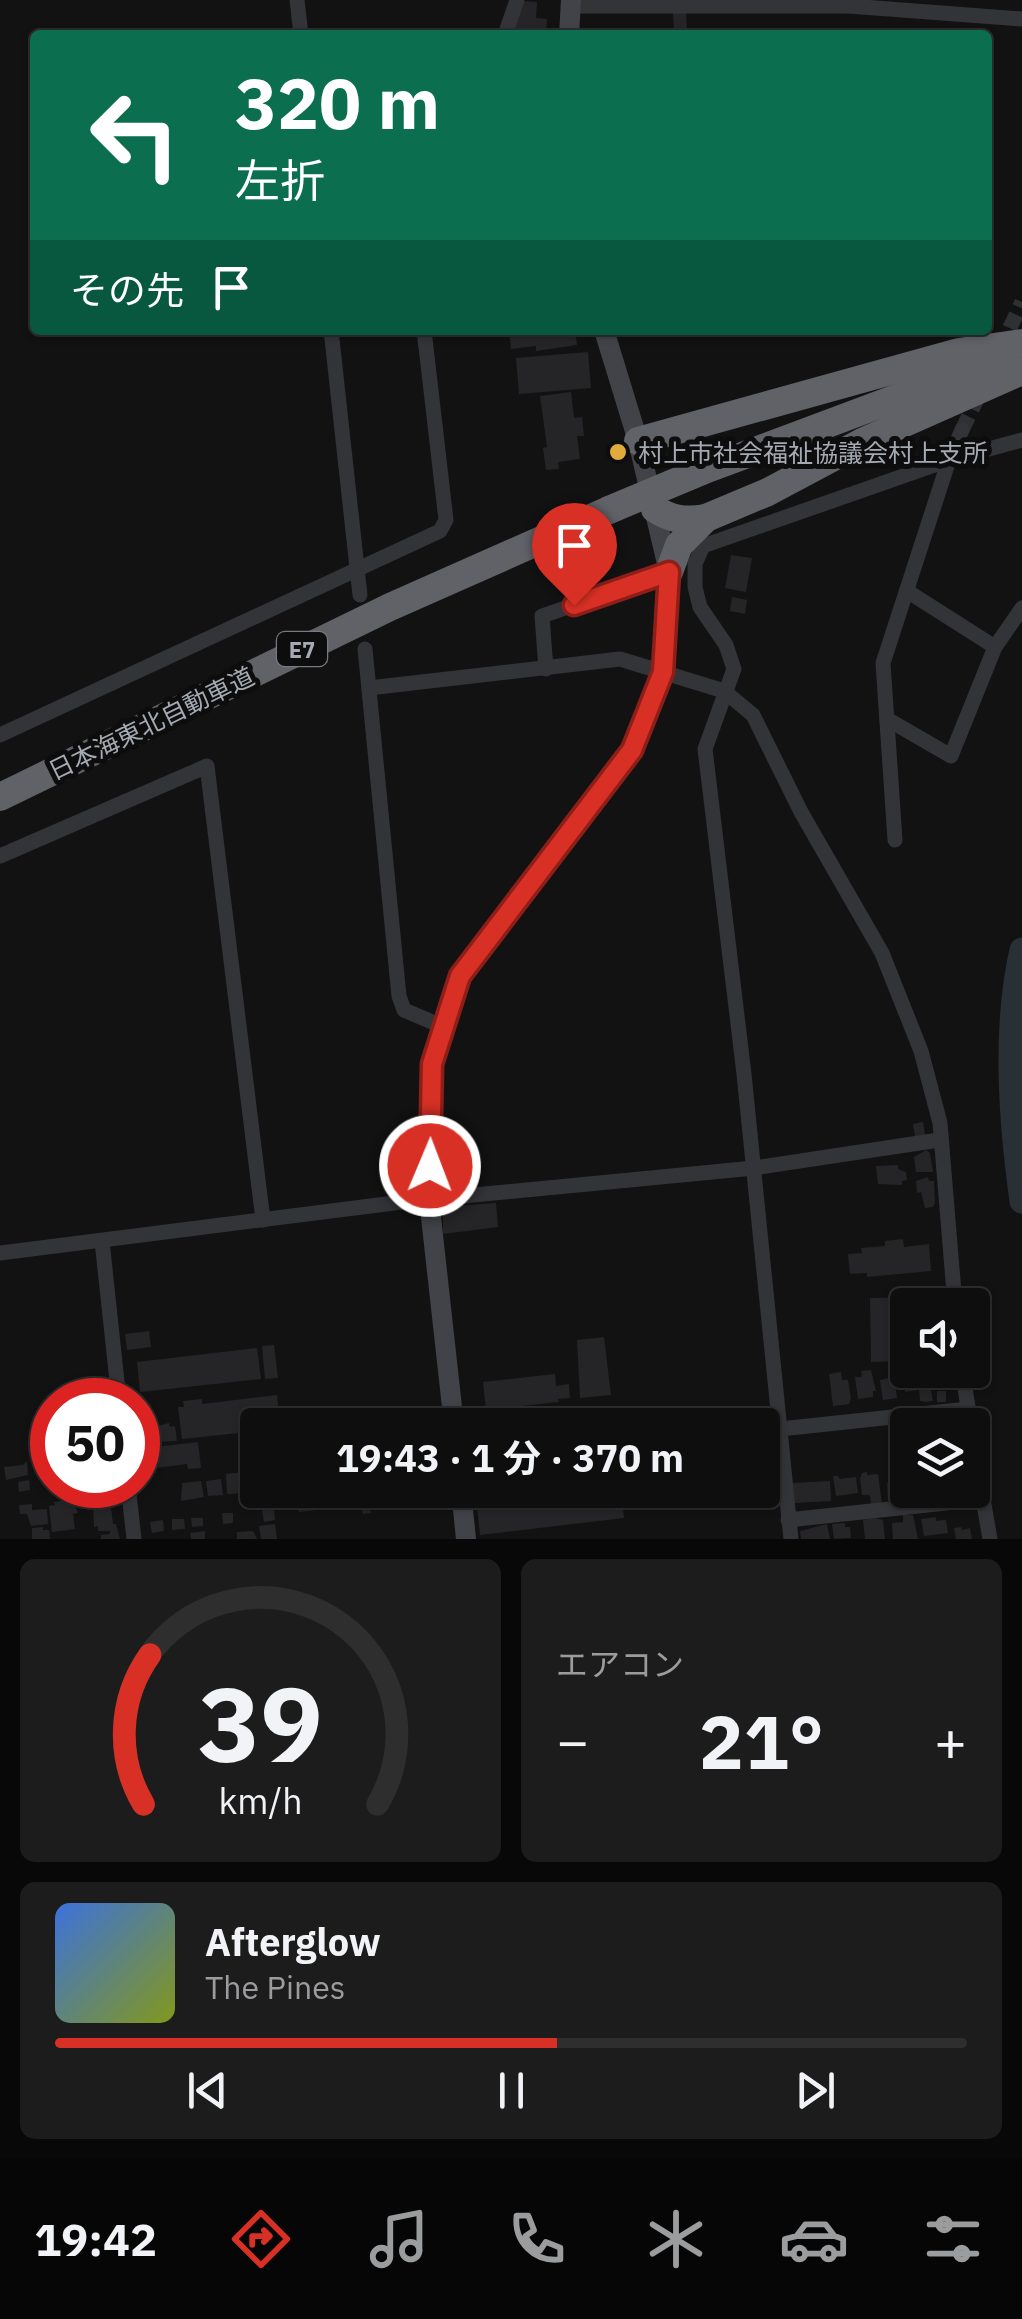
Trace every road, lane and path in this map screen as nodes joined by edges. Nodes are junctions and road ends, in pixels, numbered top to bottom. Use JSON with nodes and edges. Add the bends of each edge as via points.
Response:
{"nodes":[{"id":1,"x":297,"y":0,"type":"edge"},
{"id":2,"x":517,"y":0,"type":"edge"},
{"id":3,"x":570,"y":3,"type":"edge"},
{"id":4,"x":849,"y":3,"type":"edge"},
{"id":5,"x":950,"y":6,"type":"edge"},
{"id":6,"x":1022,"y":19,"type":"edge"},
{"id":7,"x":300,"y":30,"type":"edge"},
{"id":8,"x":507,"y":30,"type":"edge"},
{"id":9,"x":569,"y":30,"type":"edge"},
{"id":10,"x":332,"y":335,"type":"edge"},
{"id":11,"x":425,"y":335,"type":"edge"},
{"id":12,"x":606,"y":335,"type":"edge"},
{"id":13,"x":1022,"y":343,"type":"edge"},
{"id":14,"x":1022,"y":351,"type":"tunnel mouth"},
{"id":15,"x":1022,"y":371,"type":"tunnel mouth"},
{"id":16,"x":962,"y":430,"type":"tunnel mouth"},
{"id":17,"x":1022,"y":440,"type":"edge"},
{"id":18,"x":638,"y":441,"type":"junction"},
{"id":19,"x":949,"y":460,"type":"junction"},
{"id":20,"x":655,"y":509,"type":"junction"},
{"id":21,"x":706,"y":518,"type":"junction"},
{"id":22,"x":356,"y":570,"type":"junction"},
{"id":23,"x":669,"y":572,"type":"junction"},
{"id":24,"x":906,"y":591,"type":"junction"},
{"id":25,"x":360,"y":596,"type":"dead end"},
{"id":26,"x":1022,"y":608,"type":"edge"},
{"id":27,"x":995,"y":647,"type":"junction"},
{"id":28,"x":365,"y":648,"type":"dead end"},
{"id":29,"x":546,"y":669,"type":"junction"},
{"id":30,"x":663,"y":672,"type":"junction"},
{"id":31,"x":368,"y":688,"type":"junction"},
{"id":32,"x":724,"y":691,"type":"junction"},
{"id":33,"x":887,"y":720,"type":"junction"},
{"id":34,"x":0,"y":735,"type":"edge"},
{"id":35,"x":0,"y":797,"type":"edge"},
{"id":36,"x":895,"y":840,"type":"dead end"},
{"id":37,"x":0,"y":856,"type":"edge"},
{"id":38,"x":444,"y":1026,"type":"junction"},
{"id":39,"x":939,"y":1140,"type":"junction"},
{"id":40,"x":754,"y":1168,"type":"junction"},
{"id":41,"x":429,"y":1200,"type":"junction"},
{"id":42,"x":263,"y":1220,"type":"junction"},
{"id":43,"x":102,"y":1241,"type":"junction"},
{"id":44,"x":0,"y":1254,"type":"edge"},
{"id":45,"x":953,"y":1288,"type":"edge"},
{"id":46,"x":117,"y":1378,"type":"edge"},
{"id":47,"x":452,"y":1408,"type":"edge"},
{"id":48,"x":778,"y":1408,"type":"edge"},
{"id":49,"x":890,"y":1422,"type":"edge"},
{"id":50,"x":780,"y":1429,"type":"joint"},
{"id":51,"x":131,"y":1508,"type":"edge"},
{"id":52,"x":463,"y":1508,"type":"edge"},
{"id":53,"x":899,"y":1508,"type":"edge"},
{"id":54,"x":985,"y":1508,"type":"edge"},
{"id":55,"x":788,"y":1520,"type":"junction"},
{"id":56,"x":134,"y":1539,"type":"edge"},
{"id":57,"x":466,"y":1539,"type":"edge"},
{"id":58,"x":791,"y":1539,"type":"edge"},
{"id":59,"x":990,"y":1539,"type":"edge"}],
"edges":[{"from":1,"to":7,"type":"street"},
{"from":2,"to":8,"type":"street"},
{"from":3,"to":4,"type":"street"},
{"from":3,"to":9,"type":"main road"},
{"from":4,"to":5,"type":"street"},
{"from":5,"to":6,"type":"street"},
{"from":10,"to":22,"type":"street"},
{"from":11,"to":22,"type":"street","via":[[446,520],[440,531]]},
{"from":12,"to":18,"type":"main road"},
{"from":13,"to":18,"type":"highway","via":[[959,352]]},
{"from":14,"to":35,"type":"highway","name":"日本海東北自動車道","number":"E7","bridge":true,"via":[[609,510],[390,607]]},
{"from":15,"to":21,"type":"highway"},
{"from":16,"to":19,"type":"street"},
{"from":17,"to":19,"type":"street"},
{"from":18,"to":20,"type":"main road"},
{"from":19,"to":24,"type":"street"},
{"from":19,"to":32,"type":"street","via":[[703,546],[695,587],[734,669]]},
{"from":20,"to":21,"type":"highway","via":[[685,521]]},
{"from":20,"to":23,"type":"main road"},
{"from":21,"to":23,"type":"highway","via":[[679,544]]},
{"from":22,"to":25,"type":"street"},
{"from":22,"to":34,"type":"street"},
{"from":23,"to":29,"type":"street","via":[[542,616]]},
{"from":23,"to":30,"type":"main road"},
{"from":24,"to":27,"type":"street"},
{"from":24,"to":33,"type":"street","via":[[883,663]]},
{"from":26,"to":27,"type":"street"},
{"from":27,"to":33,"type":"street","via":[[952,756]]},
{"from":28,"to":31,"type":"street"},
{"from":29,"to":30,"type":"street","via":[[620,659]]},
{"from":29,"to":31,"type":"street"},
{"from":30,"to":32,"type":"street"},
{"from":30,"to":38,"type":"main road","via":[[632,750],[460,976]]},
{"from":31,"to":38,"type":"street","via":[[399,996],[404,1010]]},
{"from":32,"to":39,"type":"street","via":[[752,715],[882,952],[921,1051]]},
{"from":32,"to":40,"type":"street","via":[[705,749]]},
{"from":33,"to":36,"type":"street"},
{"from":37,"to":42,"type":"street","via":[[207,766]]},
{"from":38,"to":41,"type":"main road","via":[[432,1064]]},
{"from":39,"to":40,"type":"street"},
{"from":39,"to":45,"type":"street"},
{"from":40,"to":41,"type":"street"},
{"from":40,"to":48,"type":"street"},
{"from":41,"to":42,"type":"street"},
{"from":41,"to":47,"type":"main road"},
{"from":42,"to":43,"type":"street"},
{"from":43,"to":44,"type":"street"},
{"from":43,"to":46,"type":"street"},
{"from":49,"to":50,"type":"street"},
{"from":50,"to":55,"type":"street"},
{"from":51,"to":56,"type":"street"},
{"from":52,"to":57,"type":"main road"},
{"from":53,"to":55,"type":"street"},
{"from":54,"to":59,"type":"street"},
{"from":55,"to":58,"type":"street"}]}
